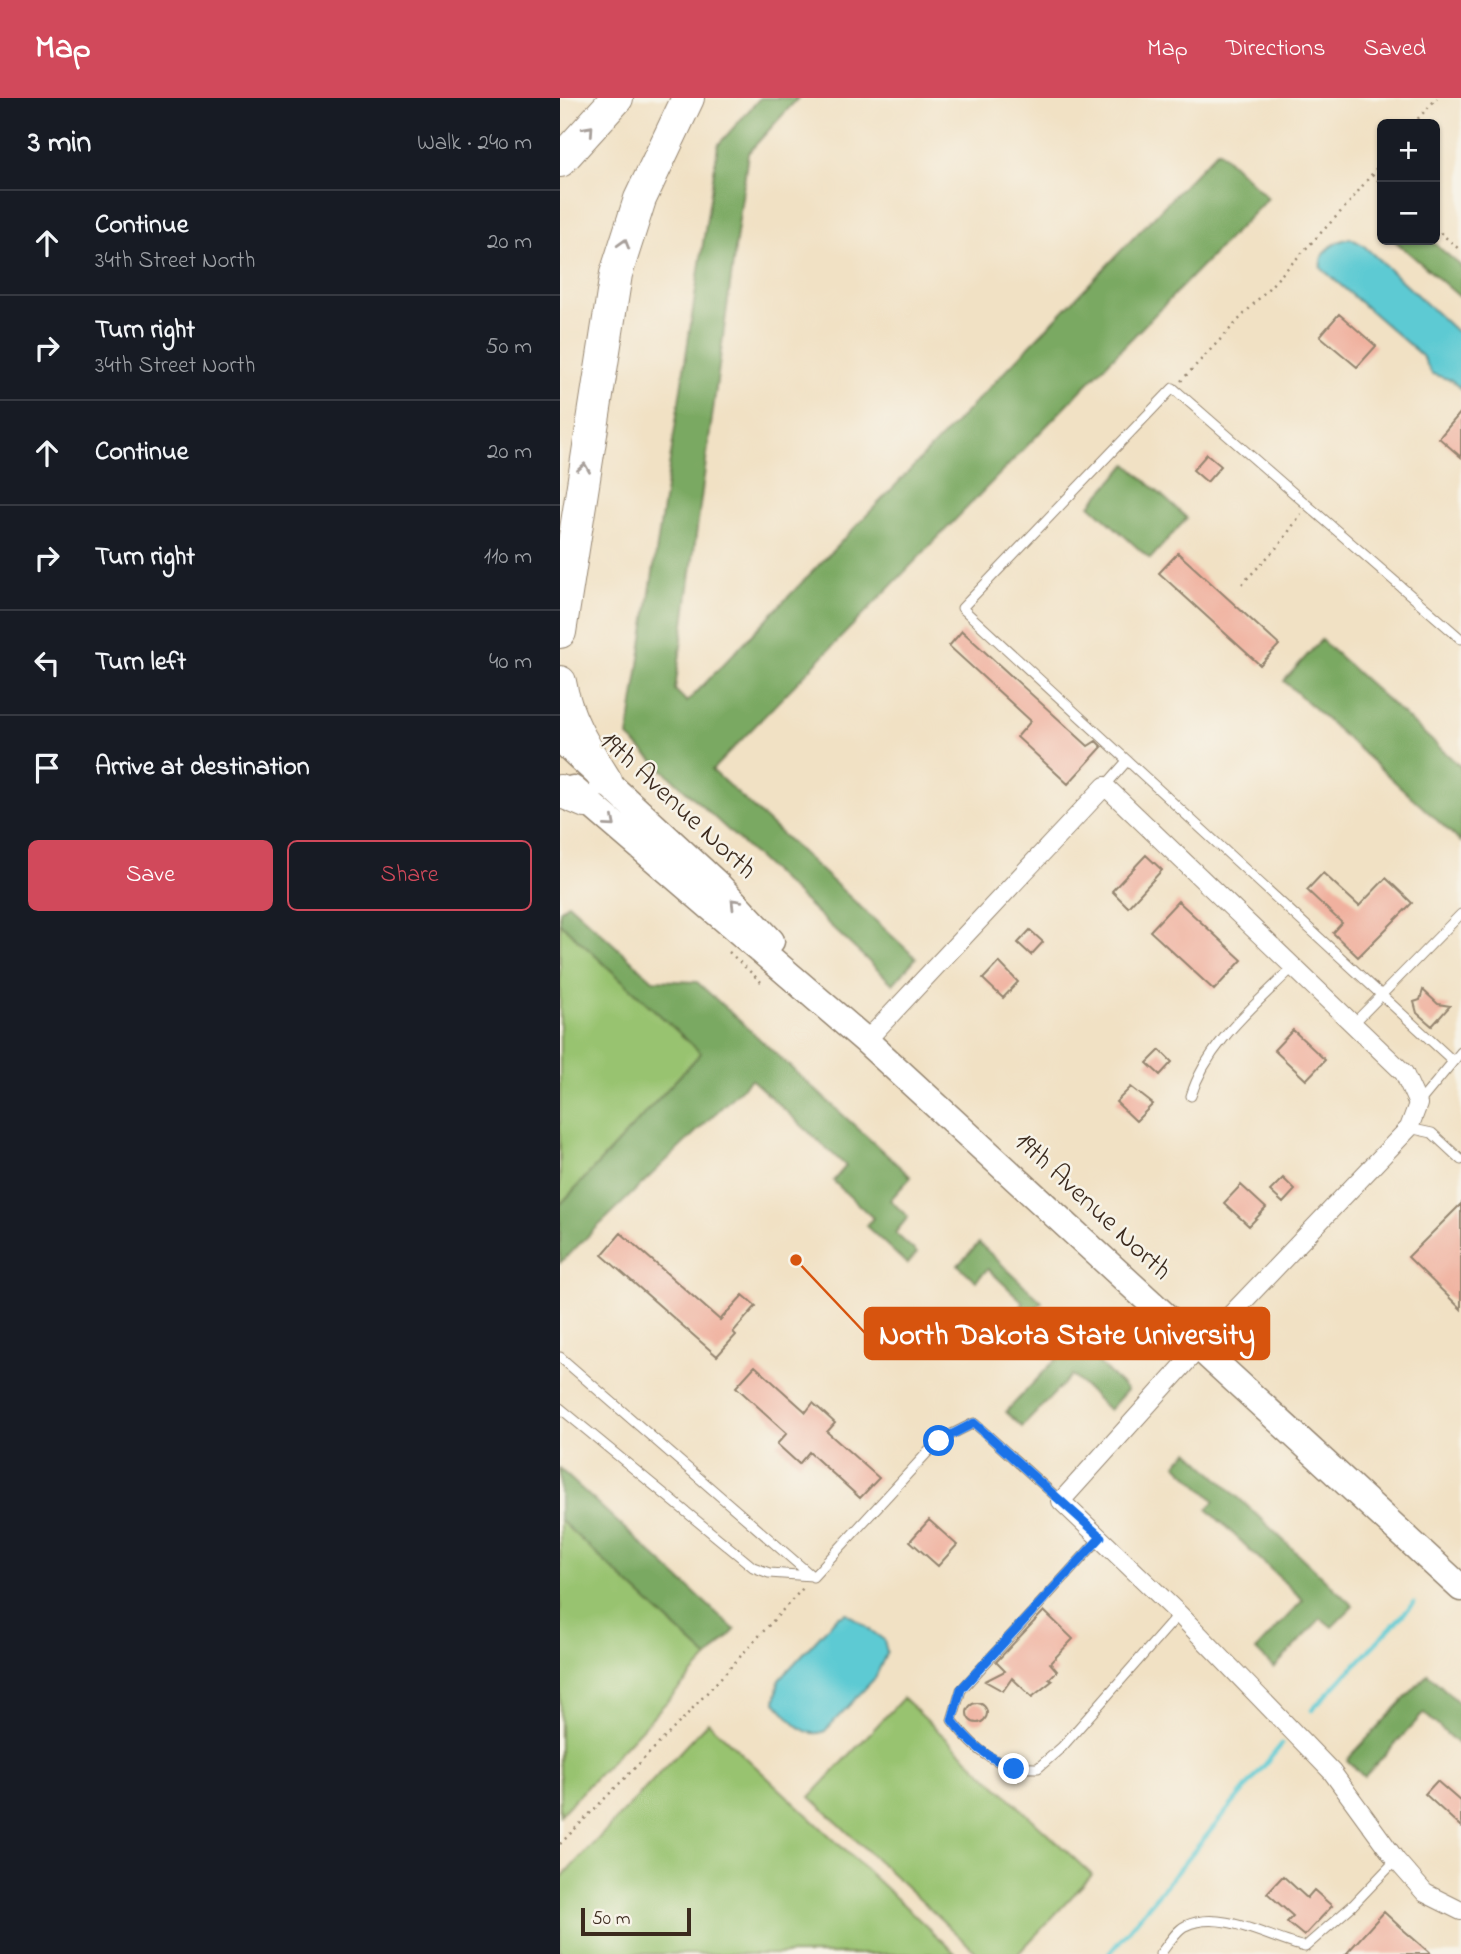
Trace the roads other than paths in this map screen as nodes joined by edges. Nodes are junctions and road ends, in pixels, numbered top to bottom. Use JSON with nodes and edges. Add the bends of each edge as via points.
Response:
{"nodes":[{"id":1,"x":617,"y":98,"type":"edge"},
{"id":2,"x":688,"y":98,"type":"edge"},
{"id":3,"x":560,"y":161,"type":"edge"},
{"id":4,"x":560,"y":632,"type":"edge"},
{"id":5,"x":1461,"y":639,"type":"edge"},
{"id":6,"x":560,"y":682,"type":"edge"},
{"id":7,"x":560,"y":739,"type":"edge"},
{"id":8,"x":1128,"y":761,"type":"junction"},
{"id":9,"x":560,"y":777,"type":"edge"},
{"id":10,"x":1105,"y":786,"type":"junction"},
{"id":11,"x":584,"y":791,"type":"edge"},
{"id":12,"x":1461,"y":914,"type":"edge"},
{"id":13,"x":1294,"y":966,"type":"junction"},
{"id":14,"x":1381,"y":996,"type":"junction"},
{"id":15,"x":1352,"y":1026,"type":"junction"},
{"id":16,"x":866,"y":1041,"type":"junction"},
{"id":17,"x":1461,"y":1052,"type":"edge"},
{"id":18,"x":1453,"y":1061,"type":"junction"},
{"id":19,"x":1191,"y":1096,"type":"dead end"},
{"id":20,"x":1418,"y":1104,"type":"junction"},
{"id":21,"x":1409,"y":1128,"type":"junction"},
{"id":22,"x":1461,"y":1160,"type":"edge"},
{"id":23,"x":1199,"y":1348,"type":"junction"},
{"id":24,"x":560,"y":1357,"type":"edge"},
{"id":25,"x":560,"y":1408,"type":"edge"},
{"id":26,"x":1061,"y":1501,"type":"junction"},
{"id":27,"x":1101,"y":1537,"type":"junction"},
{"id":28,"x":813,"y":1577,"type":"junction"},
{"id":29,"x":1461,"y":1588,"type":"edge"},
{"id":30,"x":1179,"y":1614,"type":"junction"},
{"id":31,"x":1396,"y":1860,"type":"junction"},
{"id":32,"x":1461,"y":1911,"type":"edge"},
{"id":33,"x":1160,"y":1954,"type":"edge"}],
"edges":[{"from":3,"to":1,"type":"highway","one_way":true},
{"from":4,"to":2,"type":"highway","one_way":true,"via":[[616,274],[640,199]]},
{"from":5,"to":8,"type":"lane","via":[[1173,388],[962,608]]},
{"from":6,"to":11,"type":"highway","via":[[576,732]]},
{"from":7,"to":11,"type":"main road","name":"19th Avenue North"},
{"from":8,"to":10,"type":"lane"},
{"from":8,"to":14,"type":"lane"},
{"from":9,"to":11,"type":"main road","name":"19th Avenue North"},
{"from":10,"to":13,"type":"street"},
{"from":10,"to":16,"type":"street"},
{"from":11,"to":16,"type":"main road","name":"19th Avenue North"},
{"from":12,"to":14,"type":"lane"},
{"from":13,"to":15,"type":"street"},
{"from":13,"to":19,"type":"lane","via":[[1220,1043],[1199,1071]]},
{"from":14,"to":15,"type":"lane"},
{"from":14,"to":18,"type":"lane"},
{"from":15,"to":20,"type":"street","via":[[1404,1073]]},
{"from":16,"to":23,"type":"main road","name":"19th Avenue North"},
{"from":17,"to":18,"type":"lane"},
{"from":18,"to":20,"type":"lane"},
{"from":20,"to":21,"type":"street"},
{"from":21,"to":22,"type":"lane","via":[[1432,1133]]},
{"from":21,"to":23,"type":"street"},
{"from":23,"to":26,"type":"street"},
{"from":23,"to":29,"type":"main road","name":"19th Avenue North"},
{"from":24,"to":28,"type":"lane"},
{"from":25,"to":28,"type":"lane","via":[[752,1567]]},
{"from":26,"to":27,"type":"street"},
{"from":26,"to":28,"type":"lane","via":[[974,1423],[939,1441]]},
{"from":27,"to":30,"type":"street"},
{"from":27,"to":30,"type":"lane","via":[[961,1689],[952,1720],[968,1740],[988,1758],[1014,1769],[1038,1768],[1062,1747]]},
{"from":30,"to":31,"type":"street","via":[[1332,1772]]},
{"from":31,"to":32,"type":"street","via":[[1424,1893]]},
{"from":31,"to":33,"type":"lane","via":[[1305,1947],[1211,1919],[1183,1926]]}]}
